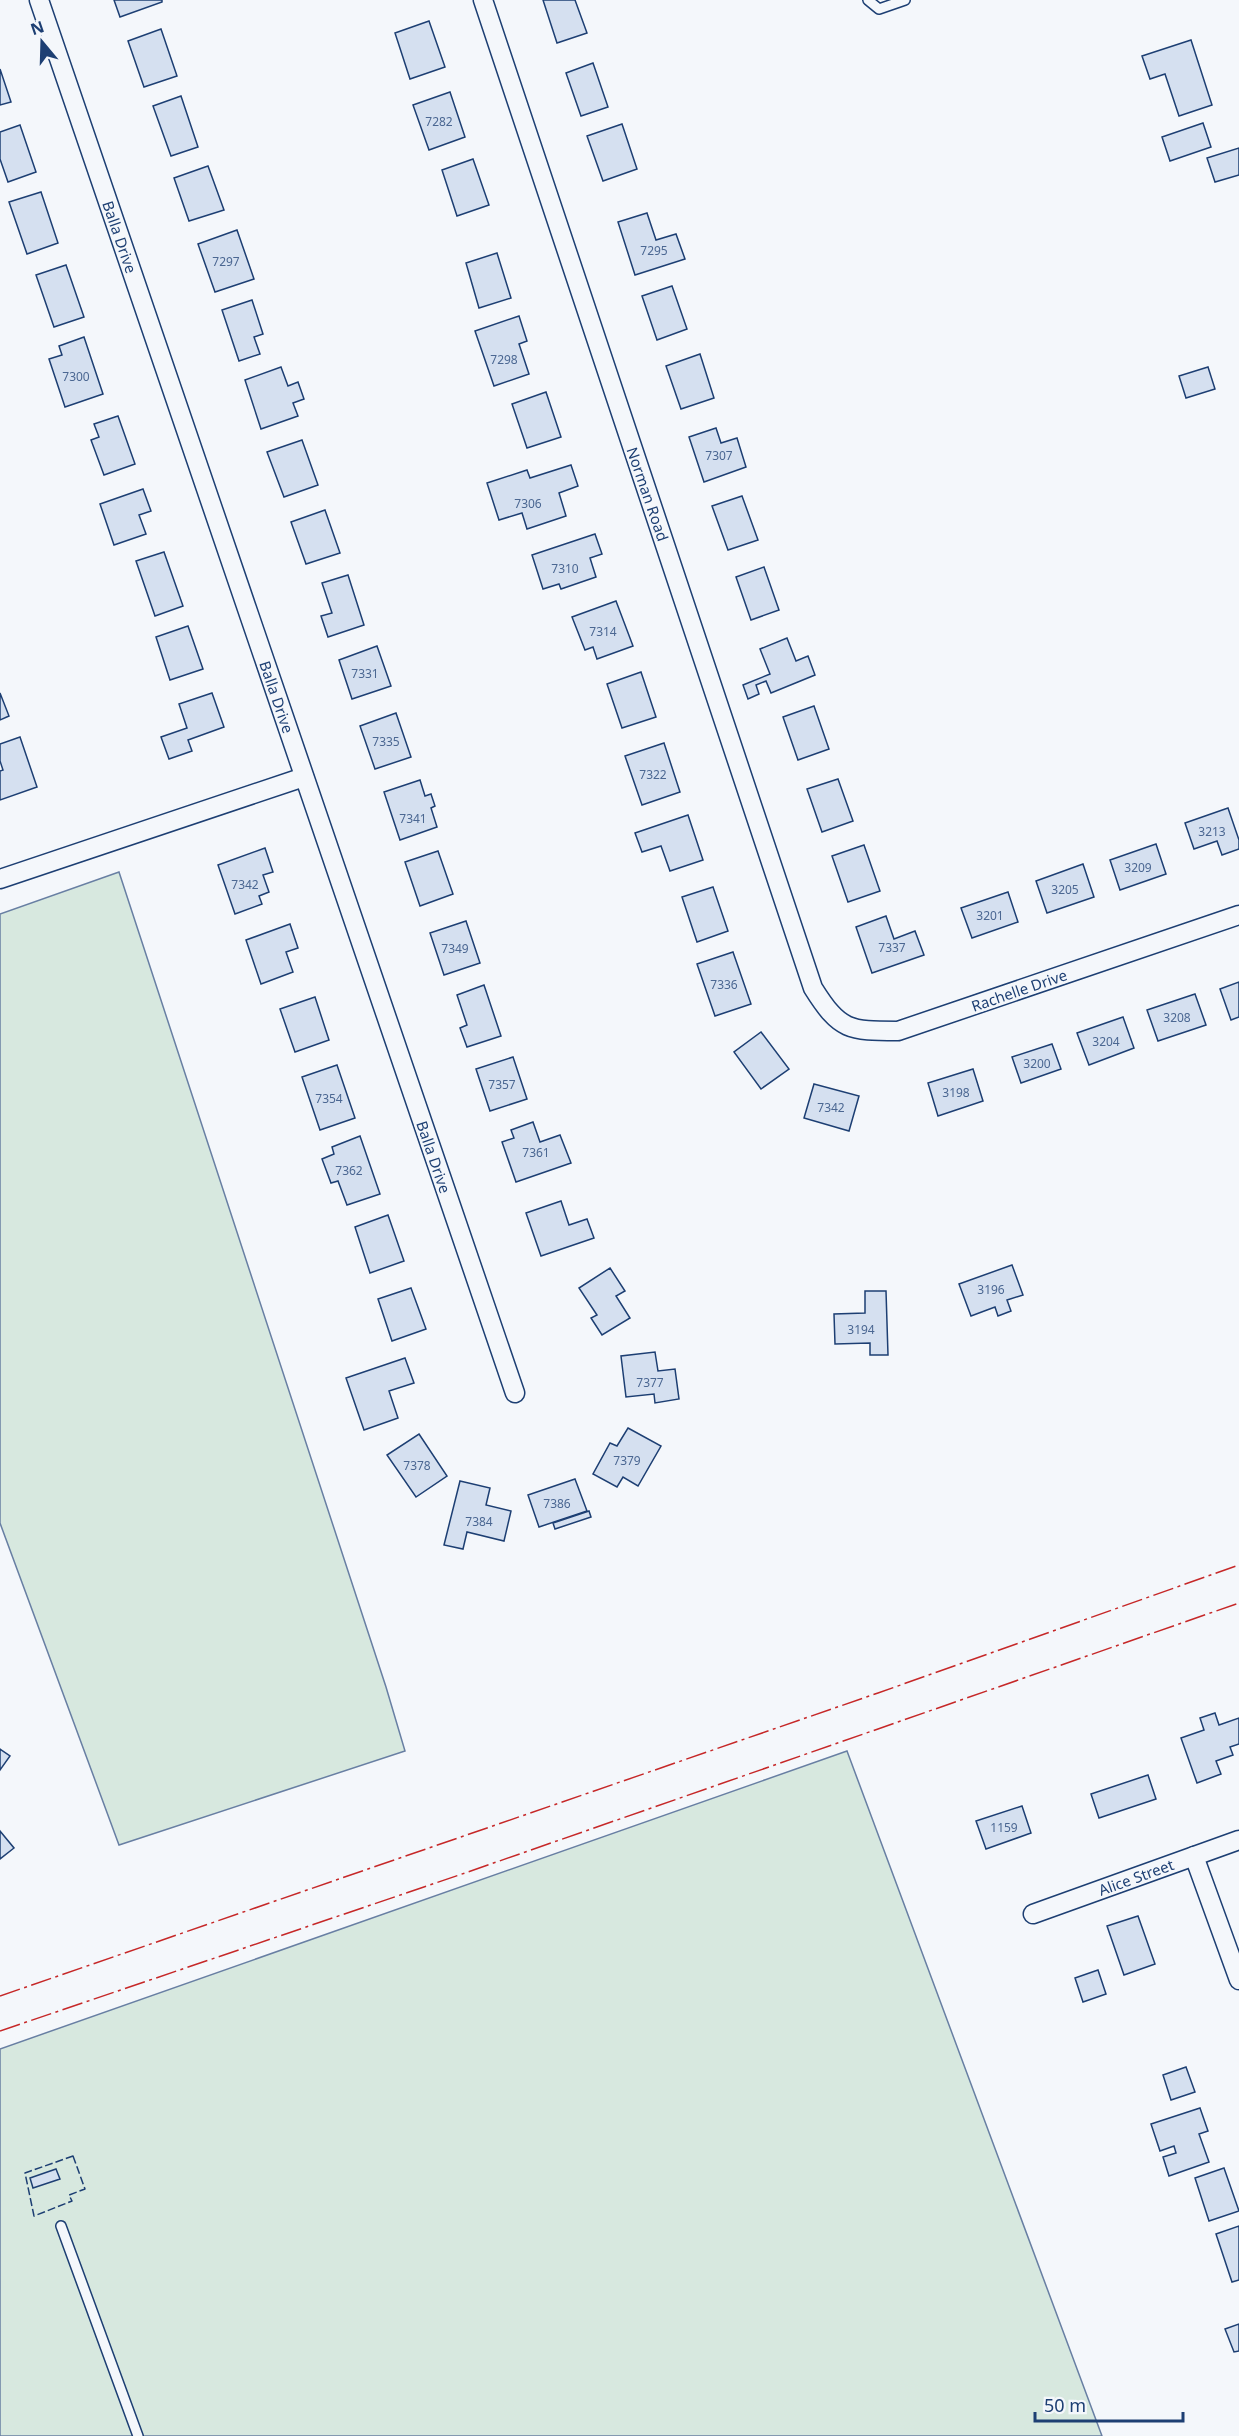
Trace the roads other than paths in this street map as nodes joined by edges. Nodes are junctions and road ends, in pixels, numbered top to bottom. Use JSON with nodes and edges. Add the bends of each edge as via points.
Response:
{"nodes":[{"id":1,"x":39,"y":0,"type":"edge"},
{"id":2,"x":483,"y":0,"type":"edge"},
{"id":3,"x":868,"y":0,"type":"edge"},
{"id":4,"x":905,"y":0,"type":"edge"},
{"id":5,"x":304,"y":777,"type":"junction"},
{"id":6,"x":0,"y":879,"type":"edge"},
{"id":7,"x":1239,"y":915,"type":"edge"},
{"id":8,"x":813,"y":988,"type":"joint"},
{"id":9,"x":514,"y":1393,"type":"dead end"},
{"id":10,"x":1239,"y":1840,"type":"edge"},
{"id":11,"x":1194,"y":1856,"type":"junction"},
{"id":12,"x":1034,"y":1914,"type":"dead end"},
{"id":13,"x":1239,"y":1980,"type":"edge"},
{"id":14,"x":61,"y":2226,"type":"dead end"},
{"id":15,"x":138,"y":2436,"type":"edge"}],
"edges":[{"from":1,"to":5,"type":"street","name":"Balla Drive"},
{"from":2,"to":8,"type":"street","name":"Norman Road"},
{"from":3,"to":4,"type":"lane","via":[[879,9]]},
{"from":5,"to":6,"type":"street"},
{"from":5,"to":9,"type":"street","name":"Balla Drive"},
{"from":7,"to":8,"type":"street","name":"Rachelle Drive","via":[[898,1031],[857,1031],[829,1014]]},
{"from":10,"to":11,"type":"street","name":"Alice Street"},
{"from":11,"to":12,"type":"street","name":"Alice Street"},
{"from":11,"to":13,"type":"street"},
{"from":14,"to":15,"type":"lane"}]}
